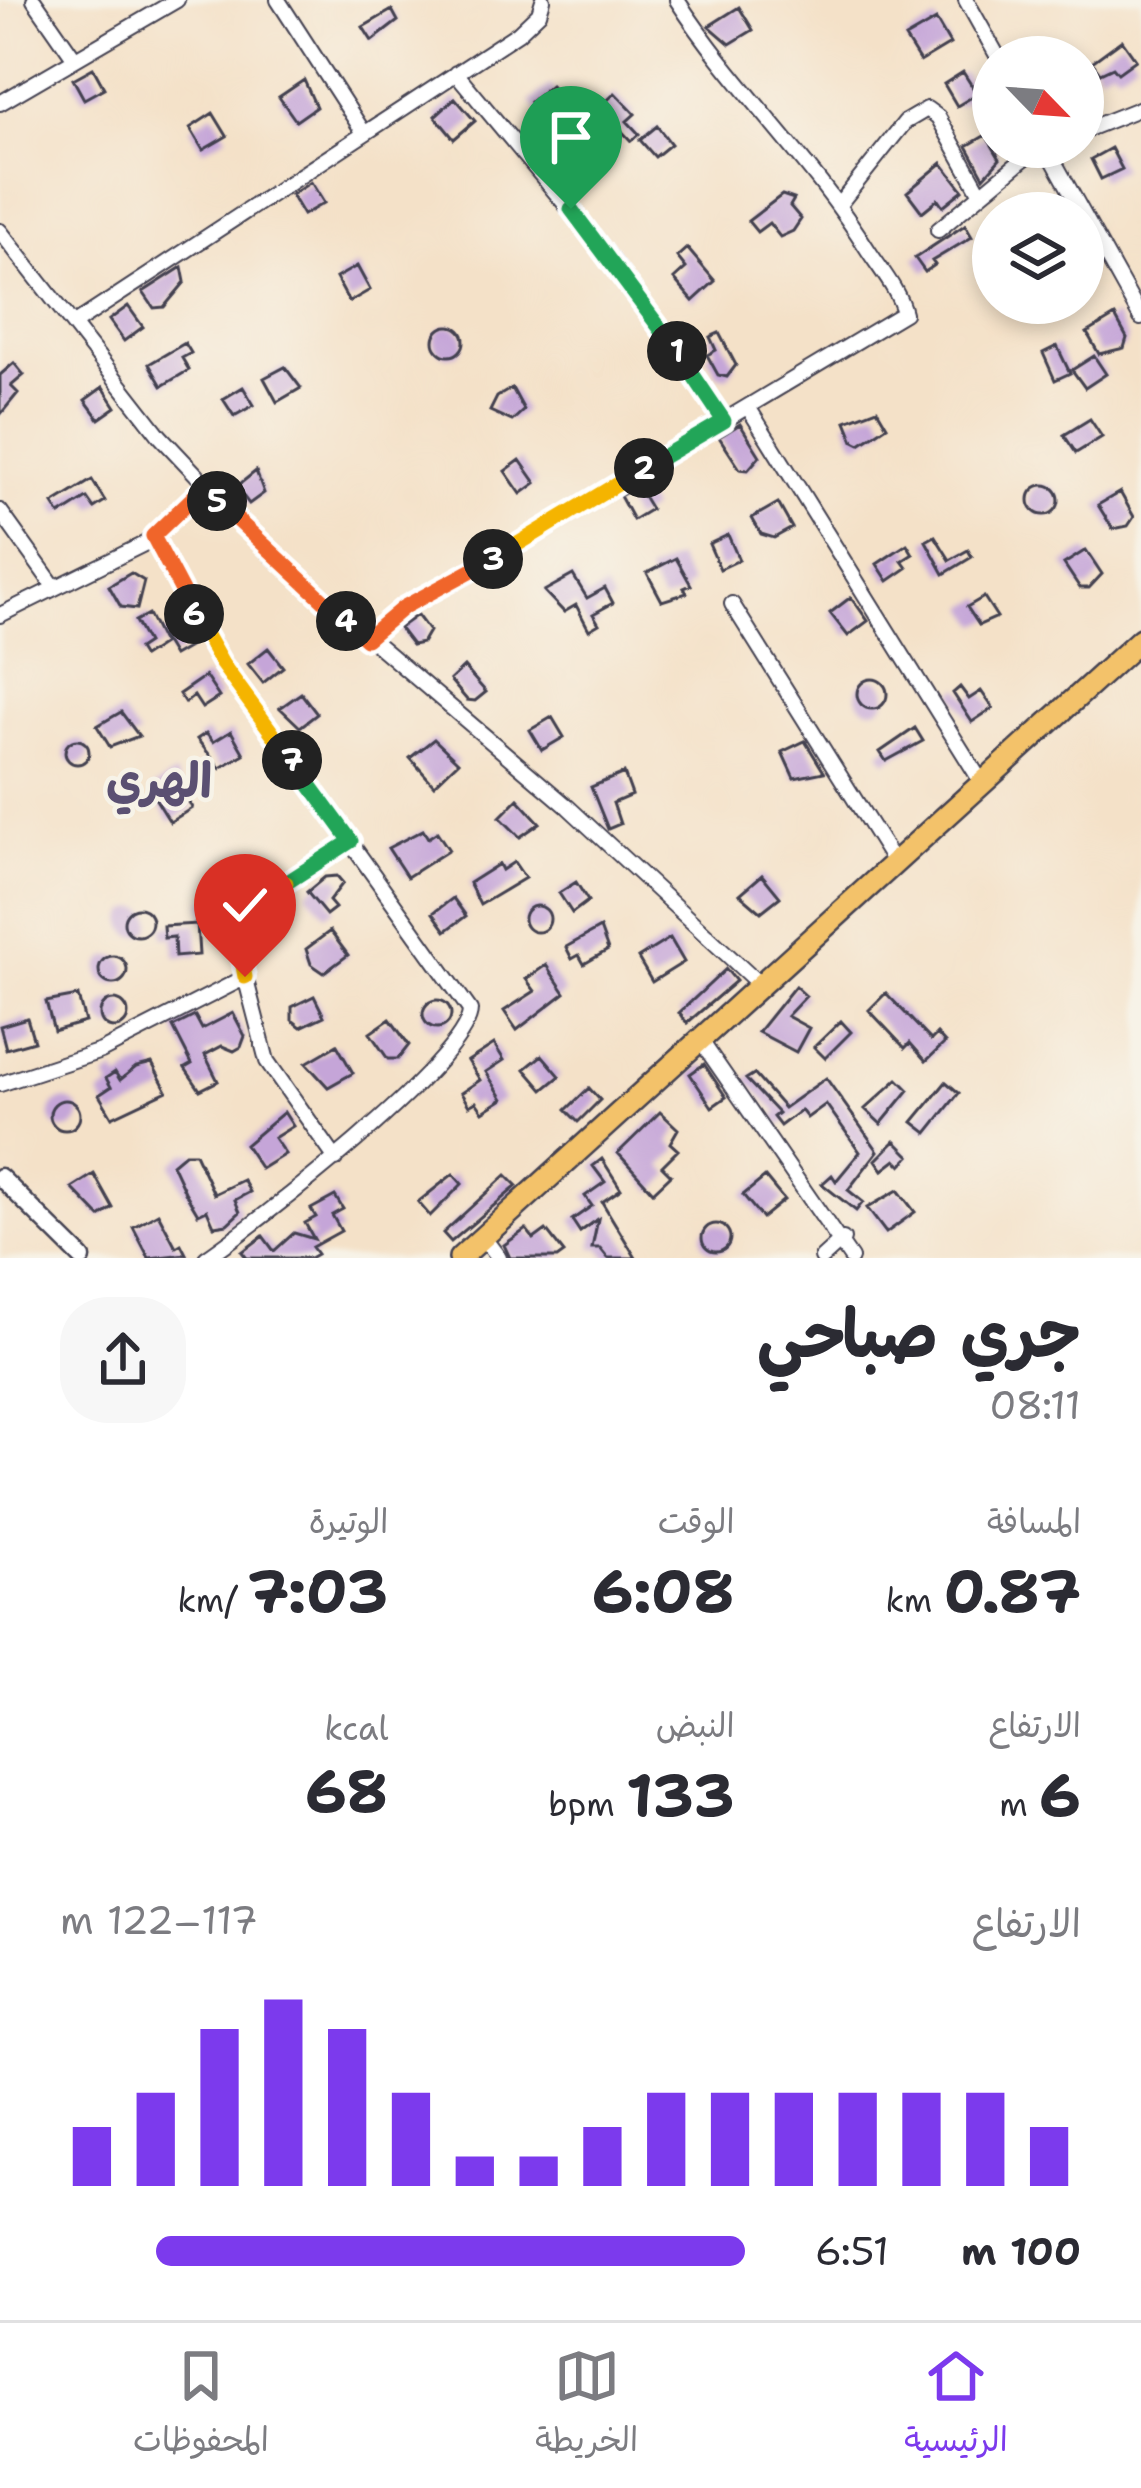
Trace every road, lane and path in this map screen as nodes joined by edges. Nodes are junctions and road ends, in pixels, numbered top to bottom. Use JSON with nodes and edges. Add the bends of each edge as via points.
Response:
{"nodes":[{"id":1,"x":34,"y":0,"type":"edge"},
{"id":2,"x":177,"y":0,"type":"edge"},
{"id":3,"x":278,"y":0,"type":"edge"},
{"id":4,"x":543,"y":0,"type":"edge"},
{"id":5,"x":677,"y":0,"type":"edge"},
{"id":6,"x":966,"y":0,"type":"edge"},
{"id":7,"x":986,"y":36,"type":"edge"},
{"id":8,"x":75,"y":59,"type":"junction"},
{"id":9,"x":456,"y":73,"type":"junction"},
{"id":10,"x":0,"y":103,"type":"edge"},
{"id":11,"x":1141,"y":108,"type":"edge"},
{"id":12,"x":1104,"y":123,"type":"edge"},
{"id":13,"x":364,"y":133,"type":"junction"},
{"id":14,"x":1015,"y":168,"type":"edge"},
{"id":15,"x":1054,"y":168,"type":"edge"},
{"id":16,"x":980,"y":192,"type":"edge"},
{"id":17,"x":984,"y":192,"type":"edge"},
{"id":18,"x":972,"y":202,"type":"edge"},
{"id":19,"x":838,"y":206,"type":"junction"},
{"id":20,"x":938,"y":230,"type":"dead end"},
{"id":21,"x":0,"y":231,"type":"edge"},
{"id":22,"x":1141,"y":318,"type":"edge"},
{"id":23,"x":74,"y":324,"type":"junction"},
{"id":24,"x":748,"y":407,"type":"junction"},
{"id":25,"x":724,"y":421,"type":"junction"},
{"id":26,"x":204,"y":487,"type":"junction"},
{"id":27,"x":0,"y":511,"type":"edge"},
{"id":28,"x":153,"y":536,"type":"junction"},
{"id":29,"x":52,"y":585,"type":"junction"},
{"id":30,"x":732,"y":604,"type":"dead end"},
{"id":31,"x":0,"y":615,"type":"edge"},
{"id":32,"x":366,"y":639,"type":"junction"},
{"id":33,"x":1141,"y":639,"type":"edge"},
{"id":34,"x":982,"y":783,"type":"junction"},
{"id":35,"x":351,"y":841,"type":"junction"},
{"id":36,"x":894,"y":862,"type":"junction"},
{"id":37,"x":245,"y":977,"type":"junction"},
{"id":38,"x":759,"y":985,"type":"junction"},
{"id":39,"x":700,"y":1039,"type":"junction"},
{"id":40,"x":0,"y":1084,"type":"edge"},
{"id":41,"x":336,"y":1159,"type":"junction"},
{"id":42,"x":0,"y":1177,"type":"edge"},
{"id":43,"x":484,"y":1238,"type":"junction"},
{"id":44,"x":843,"y":1239,"type":"junction"},
{"id":45,"x":82,"y":1258,"type":"edge"},
{"id":46,"x":206,"y":1258,"type":"edge"},
{"id":47,"x":460,"y":1258,"type":"edge"},
{"id":48,"x":499,"y":1258,"type":"edge"},
{"id":49,"x":822,"y":1258,"type":"edge"},
{"id":50,"x":851,"y":1258,"type":"edge"}],
"edges":[{"from":1,"to":8,"type":"street"},
{"from":2,"to":8,"type":"street"},
{"from":3,"to":13,"type":"street"},
{"from":4,"to":9,"type":"street","via":[[528,25]]},
{"from":5,"to":19,"type":"street"},
{"from":6,"to":7,"type":"street"},
{"from":8,"to":10,"type":"street"},
{"from":9,"to":13,"type":"street"},
{"from":9,"to":25,"type":"street","via":[[611,259]]},
{"from":11,"to":12,"type":"street"},
{"from":13,"to":23,"type":"street"},
{"from":14,"to":17,"type":"street"},
{"from":15,"to":22,"type":"street"},
{"from":16,"to":19,"type":"street","via":[[927,109],[905,122]]},
{"from":18,"to":20,"type":"street"},
{"from":19,"to":24,"type":"street","via":[[904,314]]},
{"from":21,"to":23,"type":"street"},
{"from":23,"to":26,"type":"street"},
{"from":24,"to":25,"type":"street"},
{"from":24,"to":34,"type":"street"},
{"from":25,"to":32,"type":"street","via":[[404,607]]},
{"from":26,"to":28,"type":"street"},
{"from":26,"to":32,"type":"street"},
{"from":27,"to":29,"type":"street"},
{"from":28,"to":29,"type":"street"},
{"from":28,"to":35,"type":"street","via":[[222,664]]},
{"from":29,"to":31,"type":"street"},
{"from":30,"to":36,"type":"street"},
{"from":32,"to":38,"type":"street","via":[[568,807]]},
{"from":33,"to":34,"type":"highway"},
{"from":34,"to":36,"type":"highway"},
{"from":35,"to":37,"type":"street","via":[[238,917],[233,930]]},
{"from":35,"to":41,"type":"street","via":[[462,995],[470,1022]]},
{"from":36,"to":38,"type":"highway"},
{"from":37,"to":40,"type":"street","via":[[101,1051]]},
{"from":37,"to":41,"type":"street","via":[[267,1060]]},
{"from":38,"to":39,"type":"highway"},
{"from":39,"to":43,"type":"highway"},
{"from":39,"to":44,"type":"street"},
{"from":41,"to":46,"type":"street"},
{"from":42,"to":45,"type":"street"},
{"from":43,"to":47,"type":"highway"},
{"from":43,"to":48,"type":"street"},
{"from":44,"to":49,"type":"street"},
{"from":44,"to":50,"type":"street"}]}
